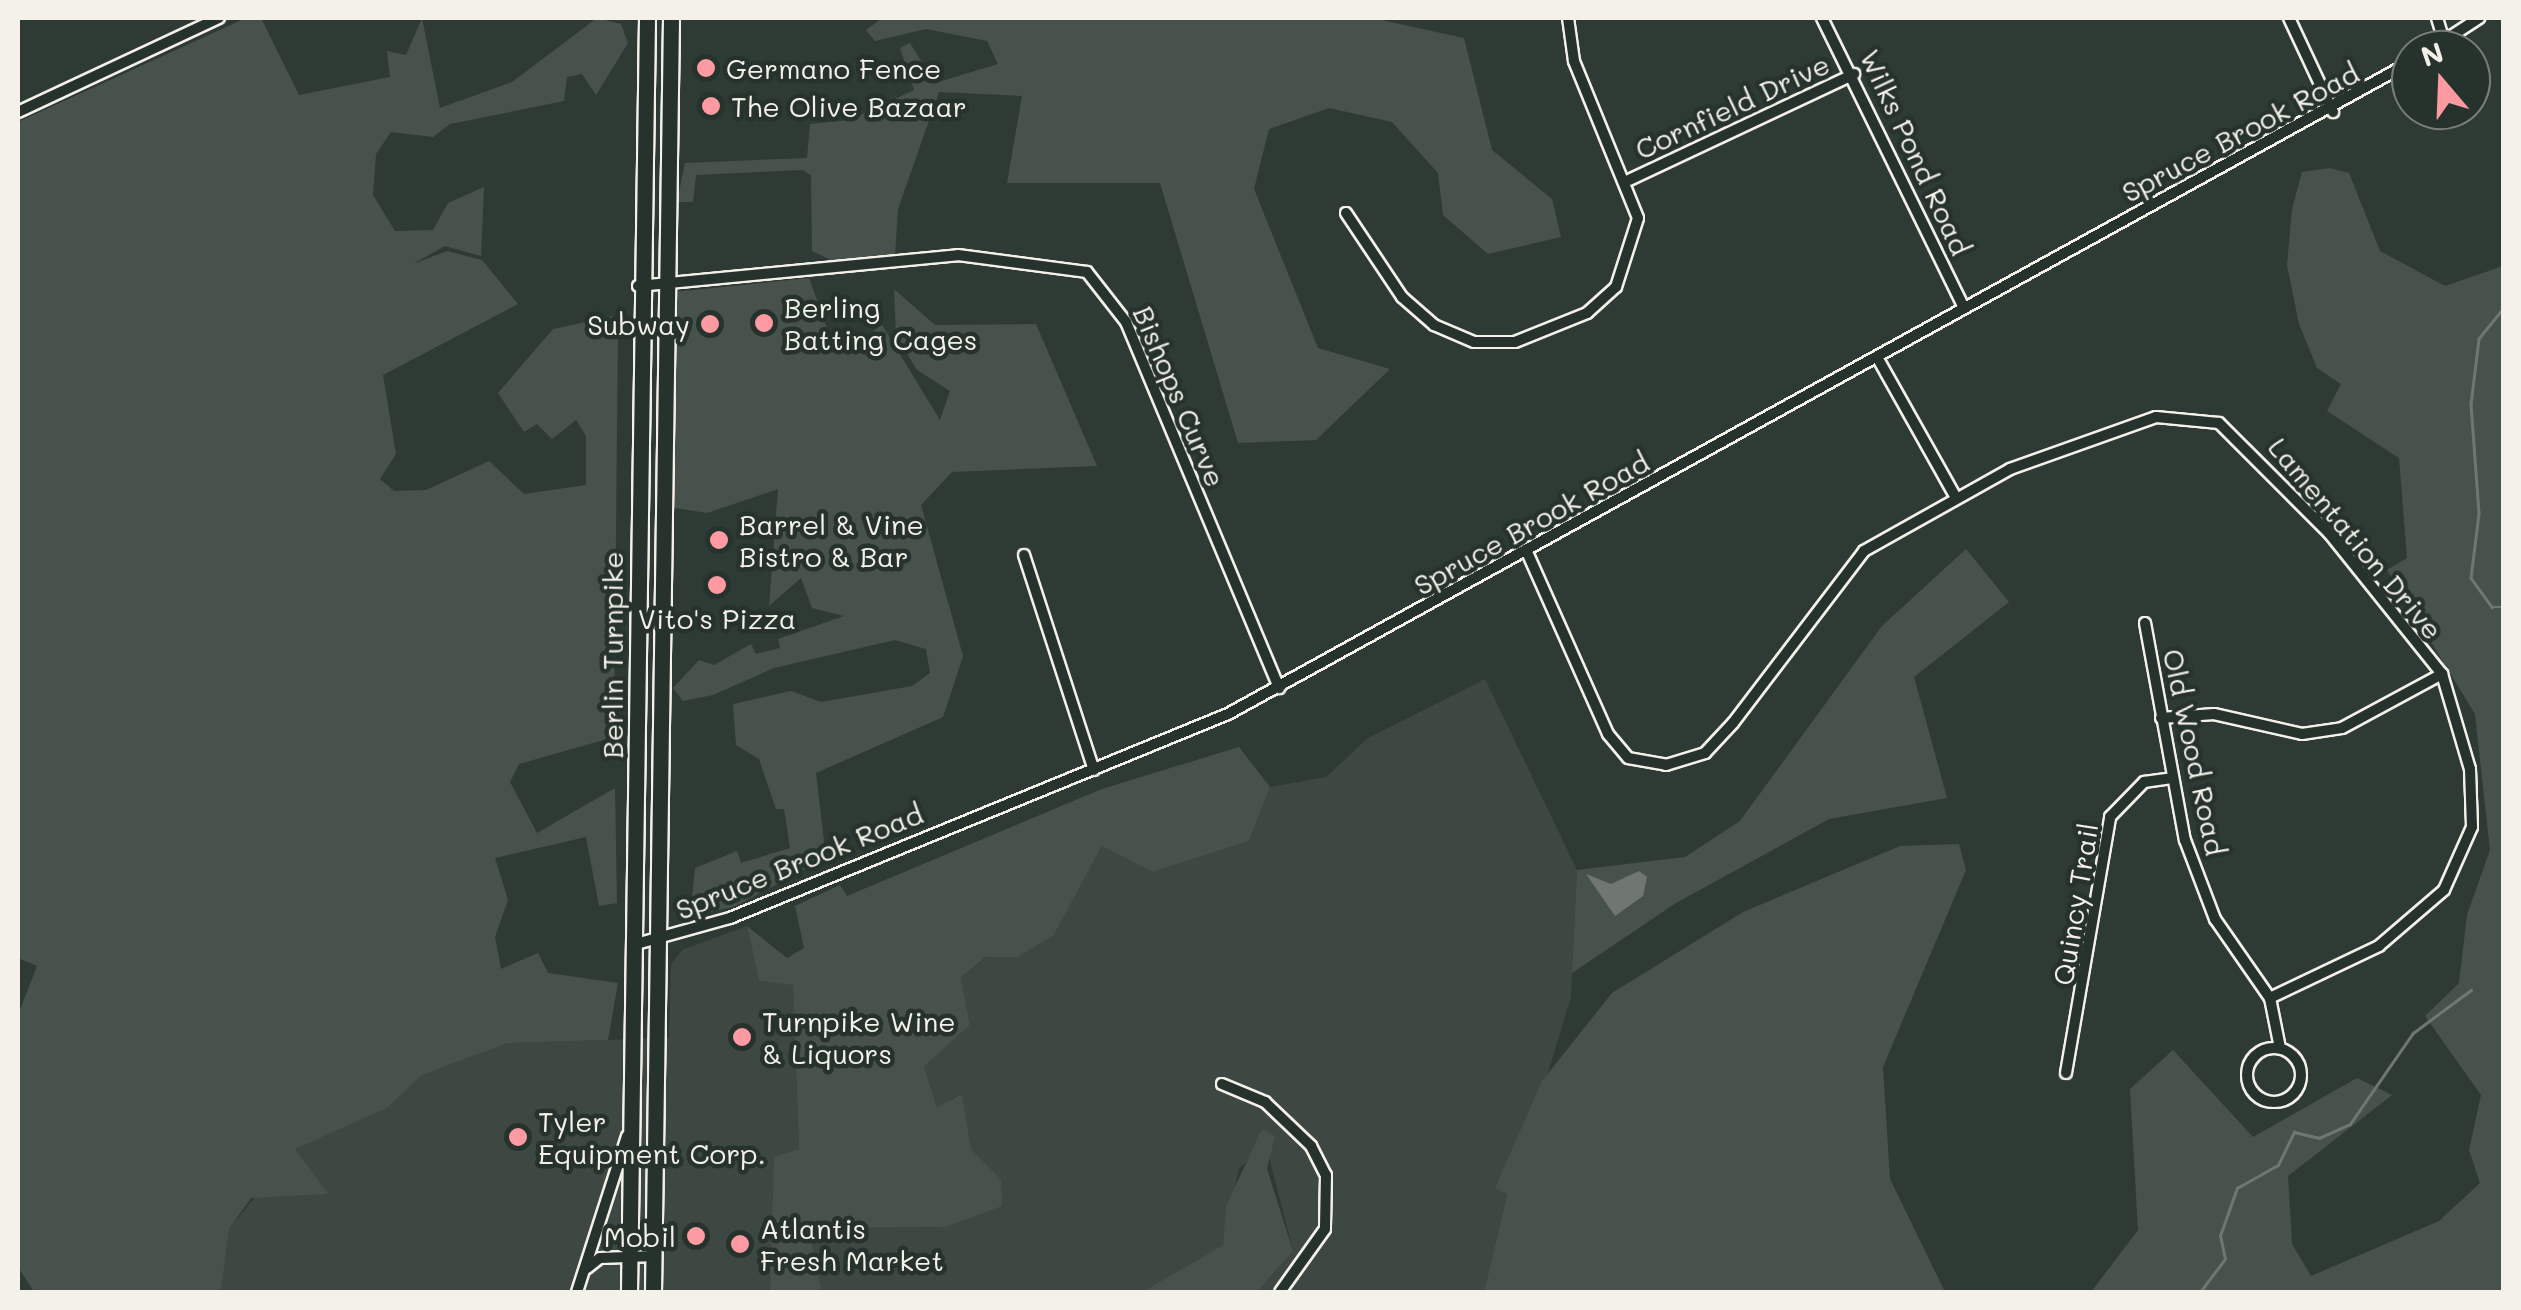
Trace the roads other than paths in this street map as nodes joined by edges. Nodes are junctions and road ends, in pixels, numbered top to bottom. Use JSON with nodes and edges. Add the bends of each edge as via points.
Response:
{"nodes":[{"id":1,"x":219,"y":18,"type":"edge"},
{"id":2,"x":647,"y":18,"type":"edge"},
{"id":3,"x":671,"y":18,"type":"edge"},
{"id":4,"x":1568,"y":18,"type":"edge"},
{"id":5,"x":1822,"y":18,"type":"edge"},
{"id":6,"x":2289,"y":18,"type":"edge"},
{"id":7,"x":1854,"y":74,"type":"junction"},
{"id":8,"x":2391,"y":75,"type":"edge"},
{"id":9,"x":18,"y":112,"type":"edge"},
{"id":10,"x":2333,"y":112,"type":"junction"},
{"id":11,"x":1629,"y":180,"type":"junction"},
{"id":12,"x":1346,"y":213,"type":"dead end"},
{"id":13,"x":638,"y":286,"type":"junction"},
{"id":14,"x":662,"y":286,"type":"junction"},
{"id":15,"x":1964,"y":308,"type":"junction"},
{"id":16,"x":1878,"y":356,"type":"junction"},
{"id":17,"x":1955,"y":496,"type":"junction"},
{"id":18,"x":1526,"y":552,"type":"junction"},
{"id":19,"x":1024,"y":555,"type":"dead end"},
{"id":20,"x":2145,"y":624,"type":"dead end"},
{"id":21,"x":2442,"y":674,"type":"junction"},
{"id":22,"x":1279,"y":688,"type":"junction"},
{"id":23,"x":2161,"y":718,"type":"junction"},
{"id":24,"x":1094,"y":770,"type":"junction"},
{"id":25,"x":2172,"y":778,"type":"junction"},
{"id":26,"x":660,"y":941,"type":"junction"},
{"id":27,"x":636,"y":944,"type":"junction"},
{"id":28,"x":2270,"y":998,"type":"junction"},
{"id":29,"x":2280,"y":1048,"type":"junction"},
{"id":30,"x":2066,"y":1073,"type":"dead end"},
{"id":31,"x":1222,"y":1084,"type":"dead end"},
{"id":32,"x":635,"y":1098,"type":"junction"},
{"id":33,"x":630,"y":1256,"type":"junction"},
{"id":34,"x":655,"y":1256,"type":"junction"},
{"id":35,"x":579,"y":1287,"type":"edge"},
{"id":36,"x":629,"y":1292,"type":"edge"},
{"id":37,"x":654,"y":1292,"type":"edge"},
{"id":38,"x":1280,"y":1292,"type":"edge"}],
"edges":[{"from":1,"to":9,"type":"street"},
{"from":2,"to":13,"type":"highway","name":"Berlin Turnpike"},
{"from":3,"to":14,"type":"highway","name":"Berlin Turnpike"},
{"from":4,"to":11,"type":"street","via":[[1574,61]]},
{"from":5,"to":7,"type":"street","name":"Wilks Pond Road"},
{"from":6,"to":10,"type":"street"},
{"from":7,"to":11,"type":"street","name":"Cornfield Drive"},
{"from":7,"to":15,"type":"street","name":"Wilks Pond Road"},
{"from":8,"to":10,"type":"street","name":"Spruce Brook Road"},
{"from":10,"to":15,"type":"street","name":"Spruce Brook Road"},
{"from":11,"to":12,"type":"street","via":[[1638,218],[1616,287],[1557,331],[1515,342],[1474,342],[1434,325],[1402,296]]},
{"from":13,"to":14,"type":"street","name":"Bishops Curve"},
{"from":13,"to":27,"type":"highway","name":"Berlin Turnpike"},
{"from":14,"to":22,"type":"street","name":"Bishops Curve","via":[[958,255],[1087,272],[1126,322]]},
{"from":14,"to":26,"type":"highway","name":"Berlin Turnpike"},
{"from":15,"to":16,"type":"street","name":"Spruce Brook Road"},
{"from":16,"to":17,"type":"street"},
{"from":16,"to":18,"type":"street","name":"Spruce Brook Road"},
{"from":17,"to":18,"type":"street","name":"Lamentation Drive","via":[[1864,551],[1733,724],[1705,753],[1666,765],[1628,758],[1608,734]]},
{"from":17,"to":21,"type":"street","name":"Lamentation Drive","via":[[2156,416],[2219,423],[2329,533]]},
{"from":18,"to":22,"type":"street","name":"Spruce Brook Road"},
{"from":19,"to":24,"type":"street"},
{"from":20,"to":23,"type":"street","name":"Old Wood Road"},
{"from":21,"to":23,"type":"street","via":[[2342,728],[2302,734],[2214,714]]},
{"from":21,"to":28,"type":"street","name":"Lamentation Drive","via":[[2470,768],[2472,827],[2444,890],[2379,946]]},
{"from":22,"to":24,"type":"street","name":"Spruce Brook Road"},
{"from":23,"to":25,"type":"street","name":"Old Wood Road"},
{"from":24,"to":26,"type":"street","name":"Spruce Brook Road"},
{"from":25,"to":28,"type":"street","name":"Old Wood Road","via":[[2215,920]]},
{"from":25,"to":30,"type":"street","name":"Quincy Trail","via":[[2144,782],[2110,817]]},
{"from":26,"to":27,"type":"street","name":"Spruce Brook Road"},
{"from":26,"to":34,"type":"highway","name":"Berlin Turnpike"},
{"from":27,"to":32,"type":"highway","name":"Berlin Turnpike"},
{"from":28,"to":29,"type":"street","name":"Old Wood Road"},
{"from":29,"to":29,"type":"street","name":"Old Wood Road","via":[[2250,1063],[2247,1080],[2264,1100],[2282,1101],[2300,1083],[2299,1065]]},
{"from":31,"to":38,"type":"street","via":[[1266,1102],[1311,1146],[1326,1175],[1325,1229]]},
{"from":32,"to":33,"type":"highway","name":"Berlin Turnpike"},
{"from":32,"to":35,"type":"street"},
{"from":33,"to":34,"type":"street"},
{"from":33,"to":35,"type":"street","via":[[591,1262]]},
{"from":33,"to":36,"type":"highway","name":"Berlin Turnpike"},
{"from":34,"to":37,"type":"highway","name":"Berlin Turnpike"}]}
